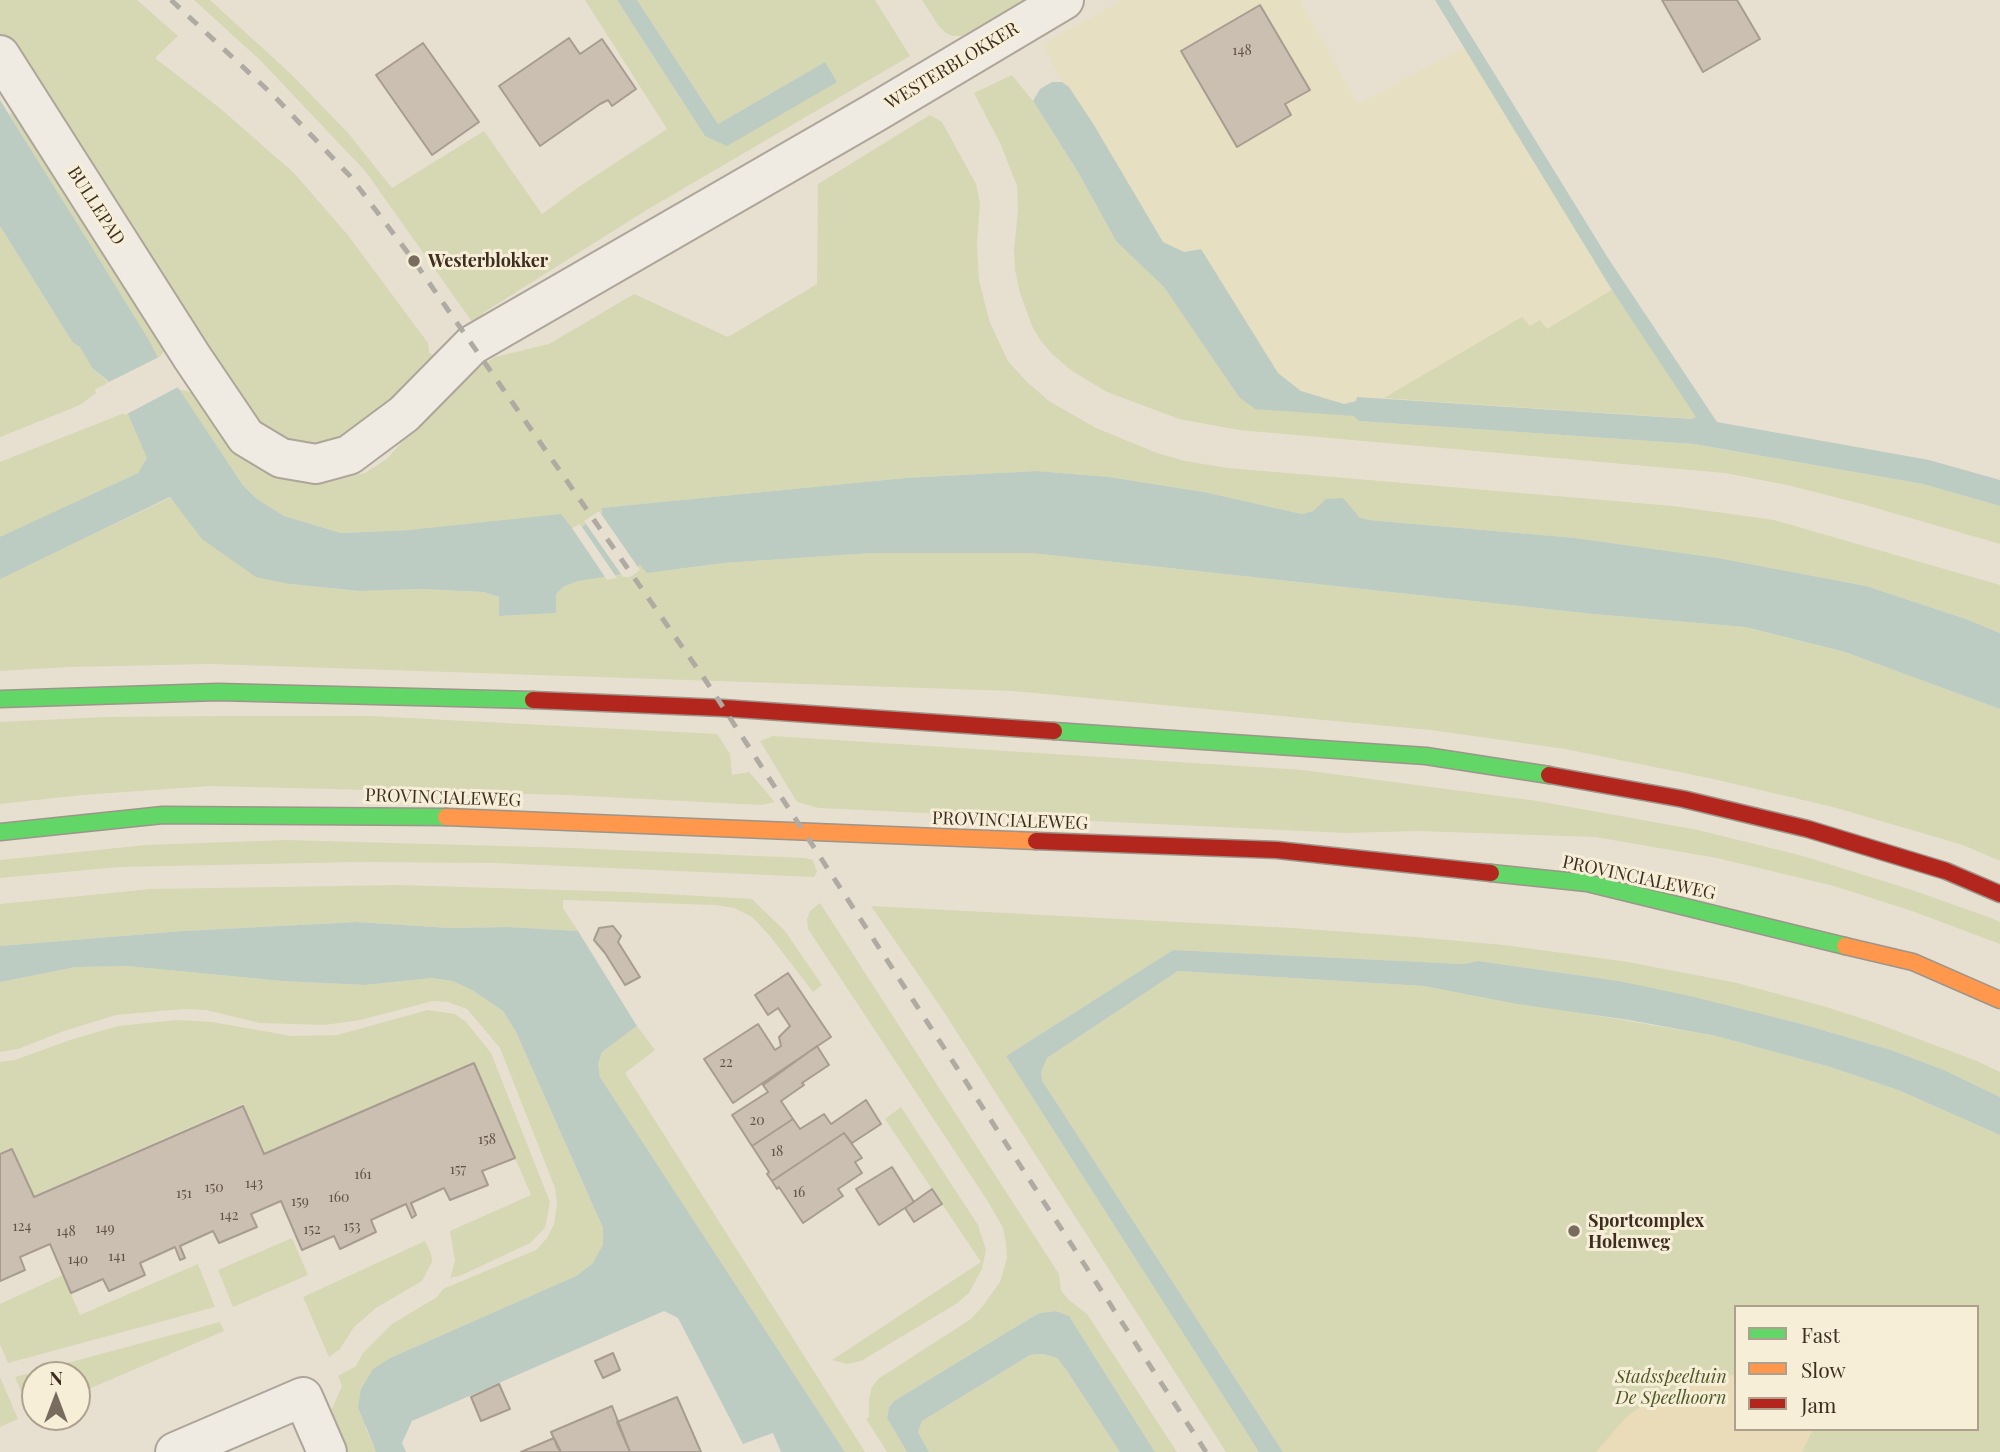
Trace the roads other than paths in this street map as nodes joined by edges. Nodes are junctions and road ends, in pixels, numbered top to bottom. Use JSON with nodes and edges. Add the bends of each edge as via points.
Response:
{"nodes":[{"id":1,"x":1064,"y":0,"type":"edge"},
{"id":2,"x":0,"y":55,"type":"edge"},
{"id":3,"x":192,"y":357,"type":"joint"},
{"id":4,"x":0,"y":699,"type":"edge"},
{"id":5,"x":0,"y":832,"type":"edge"},
{"id":6,"x":2000,"y":894,"type":"edge"},
{"id":7,"x":2000,"y":1000,"type":"edge"},
{"id":8,"x":175,"y":1452,"type":"edge"},
{"id":9,"x":327,"y":1452,"type":"edge"}],
"edges":[{"from":1,"to":3,"type":"street","name":"WESTERBLOKKER","via":[[472,345],[404,414],[349,455],[316,464],[281,458],[246,437]]},
{"from":2,"to":3,"type":"street","name":"BULLEPAD"},
{"from":4,"to":6,"type":"main road","via":[[218,692],[585,701],[1426,756],[1600,783],[1783,823],[1946,871]]},
{"from":5,"to":7,"type":"main road","name":"PROVINCIALEWEG","via":[[163,815],[405,815],[1277,850],[1587,883],[1913,962]]},
{"from":8,"to":9,"type":"street","via":[[303,1397]]}]}
